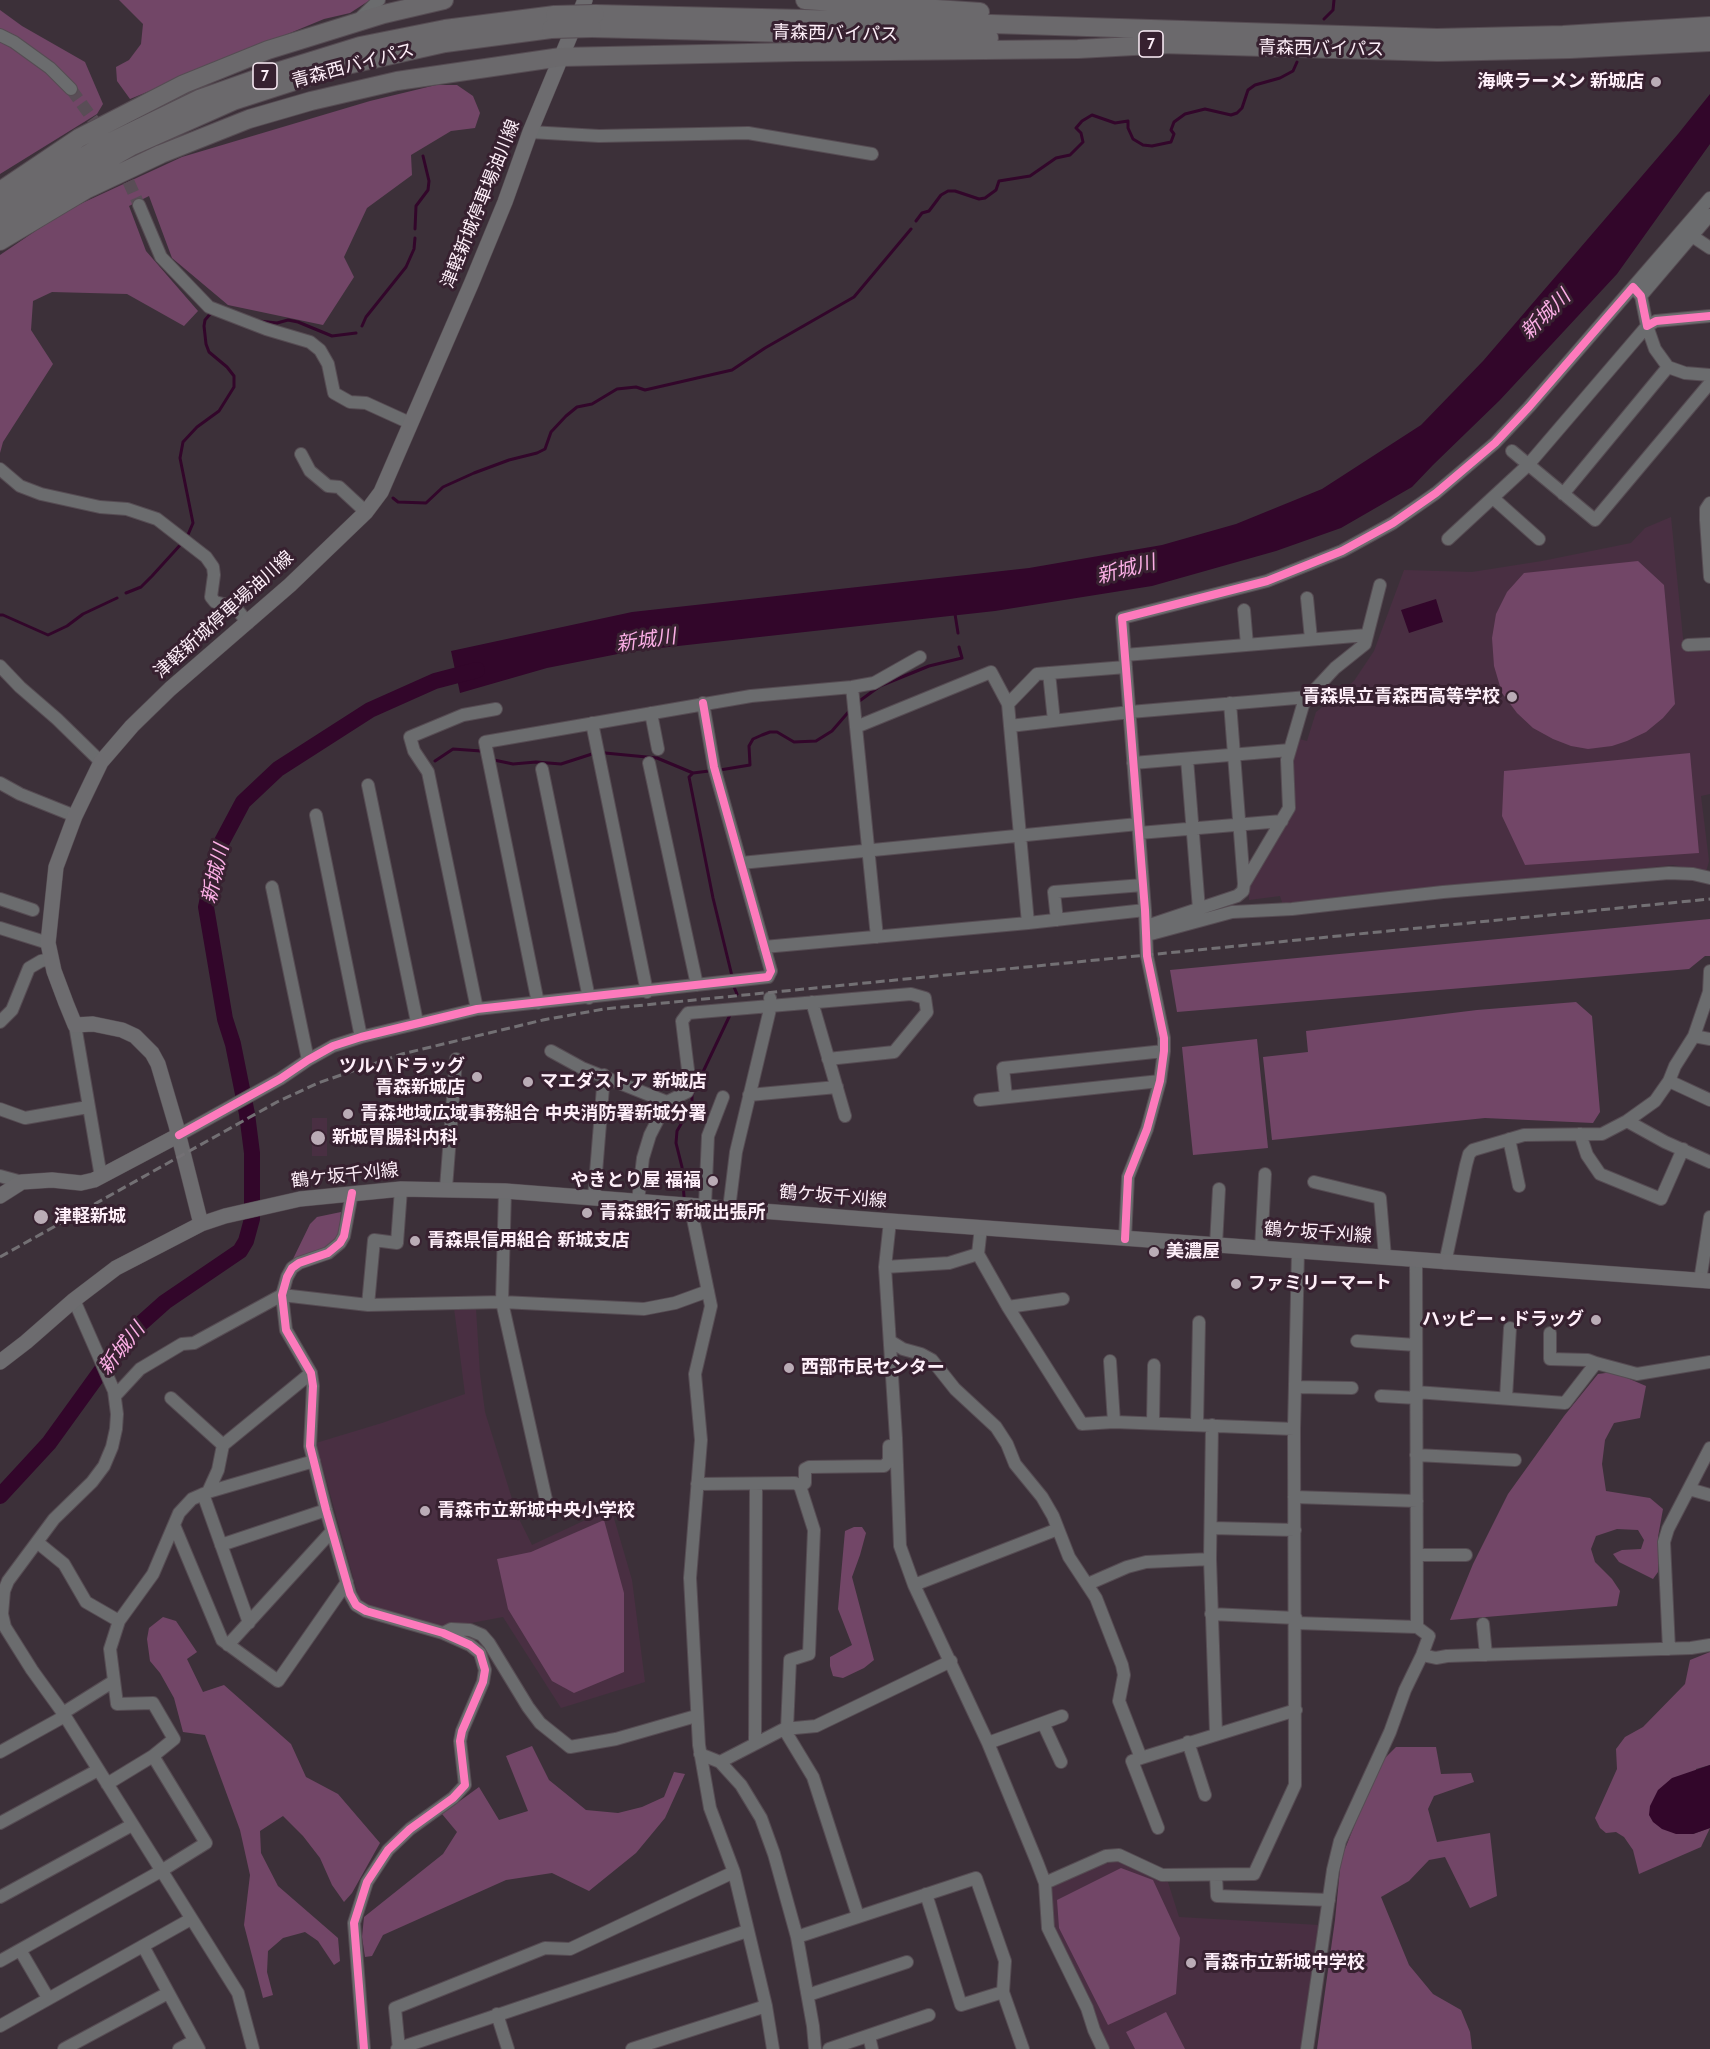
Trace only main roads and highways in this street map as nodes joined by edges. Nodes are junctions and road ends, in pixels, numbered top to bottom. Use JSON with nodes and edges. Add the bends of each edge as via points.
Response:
{"nodes":[{"id":1,"x":444,"y":0,"type":"edge"},
{"id":2,"x":805,"y":0,"type":"edge"},
{"id":3,"x":591,"y":14,"type":"edge"},
{"id":4,"x":553,"y":22,"type":"junction"},
{"id":5,"x":1710,"y":26,"type":"edge"},
{"id":6,"x":1208,"y":31,"type":"junction"},
{"id":7,"x":1710,"y":42,"type":"edge"},
{"id":8,"x":1171,"y":44,"type":"junction"},
{"id":9,"x":561,"y":57,"type":"junction"},
{"id":10,"x":0,"y":191,"type":"edge"},
{"id":11,"x":0,"y":208,"type":"edge"},
{"id":12,"x":0,"y":224,"type":"edge"},
{"id":13,"x":0,"y":241,"type":"edge"},
{"id":14,"x":178,"y":1135,"type":"junction"},
{"id":15,"x":0,"y":1196,"type":"edge"},
{"id":16,"x":201,"y":1224,"type":"junction"},
{"id":17,"x":1705,"y":1281,"type":"edge"},
{"id":18,"x":0,"y":1362,"type":"edge"}],
"edges":[{"from":1,"to":10,"type":"highway","via":[[355,22],[268,50],[184,84],[79,138]]},
{"from":2,"to":6,"type":"highway","via":[[1102,19]]},
{"from":3,"to":4,"type":"highway","name":"青森西バイパス","number":"7","bridge":true},
{"from":3,"to":6,"type":"highway","name":"青森西バイパス","number":"7"},
{"from":3,"to":8,"type":"highway","name":"青森西バイパス","number":"7","via":[[930,36]]},
{"from":3,"to":9,"type":"main road","name":"津軽新城停車場油川線"},
{"from":4,"to":11,"type":"highway","name":"青森西バイパス","number":"7","via":[[445,29],[360,46],[276,72],[198,99],[100,147]]},
{"from":4,"to":12,"type":"highway","name":"青森西バイパス","number":"7","via":[[349,64],[233,101],[132,146]]},
{"from":5,"to":6,"type":"highway","name":"青森西バイパス","number":"7","via":[[1437,38]]},
{"from":7,"to":8,"type":"highway","name":"青森西バイパス","number":"7","via":[[1438,52]]},
{"from":8,"to":9,"type":"highway","via":[[1078,49]]},
{"from":9,"to":13,"type":"highway","via":[[397,81],[249,119],[87,189]]},
{"from":9,"to":14,"type":"main road","name":"津軽新城停車場油川線","via":[[488,243],[381,492],[366,512],[248,623],[132,726],[101,762],[56,867],[48,943],[75,1025],[122,1030],[144,1043],[158,1064]]},
{"from":14,"to":15,"type":"main road","via":[[101,1178],[22,1182]]},
{"from":14,"to":16,"type":"main road"},
{"from":16,"to":17,"type":"main road","name":"鶴ケ坂千刈線","via":[[300,1199],[446,1188]]},
{"from":16,"to":18,"type":"main road","name":"鶴ケ坂千刈線","via":[[116,1268]]}]}
